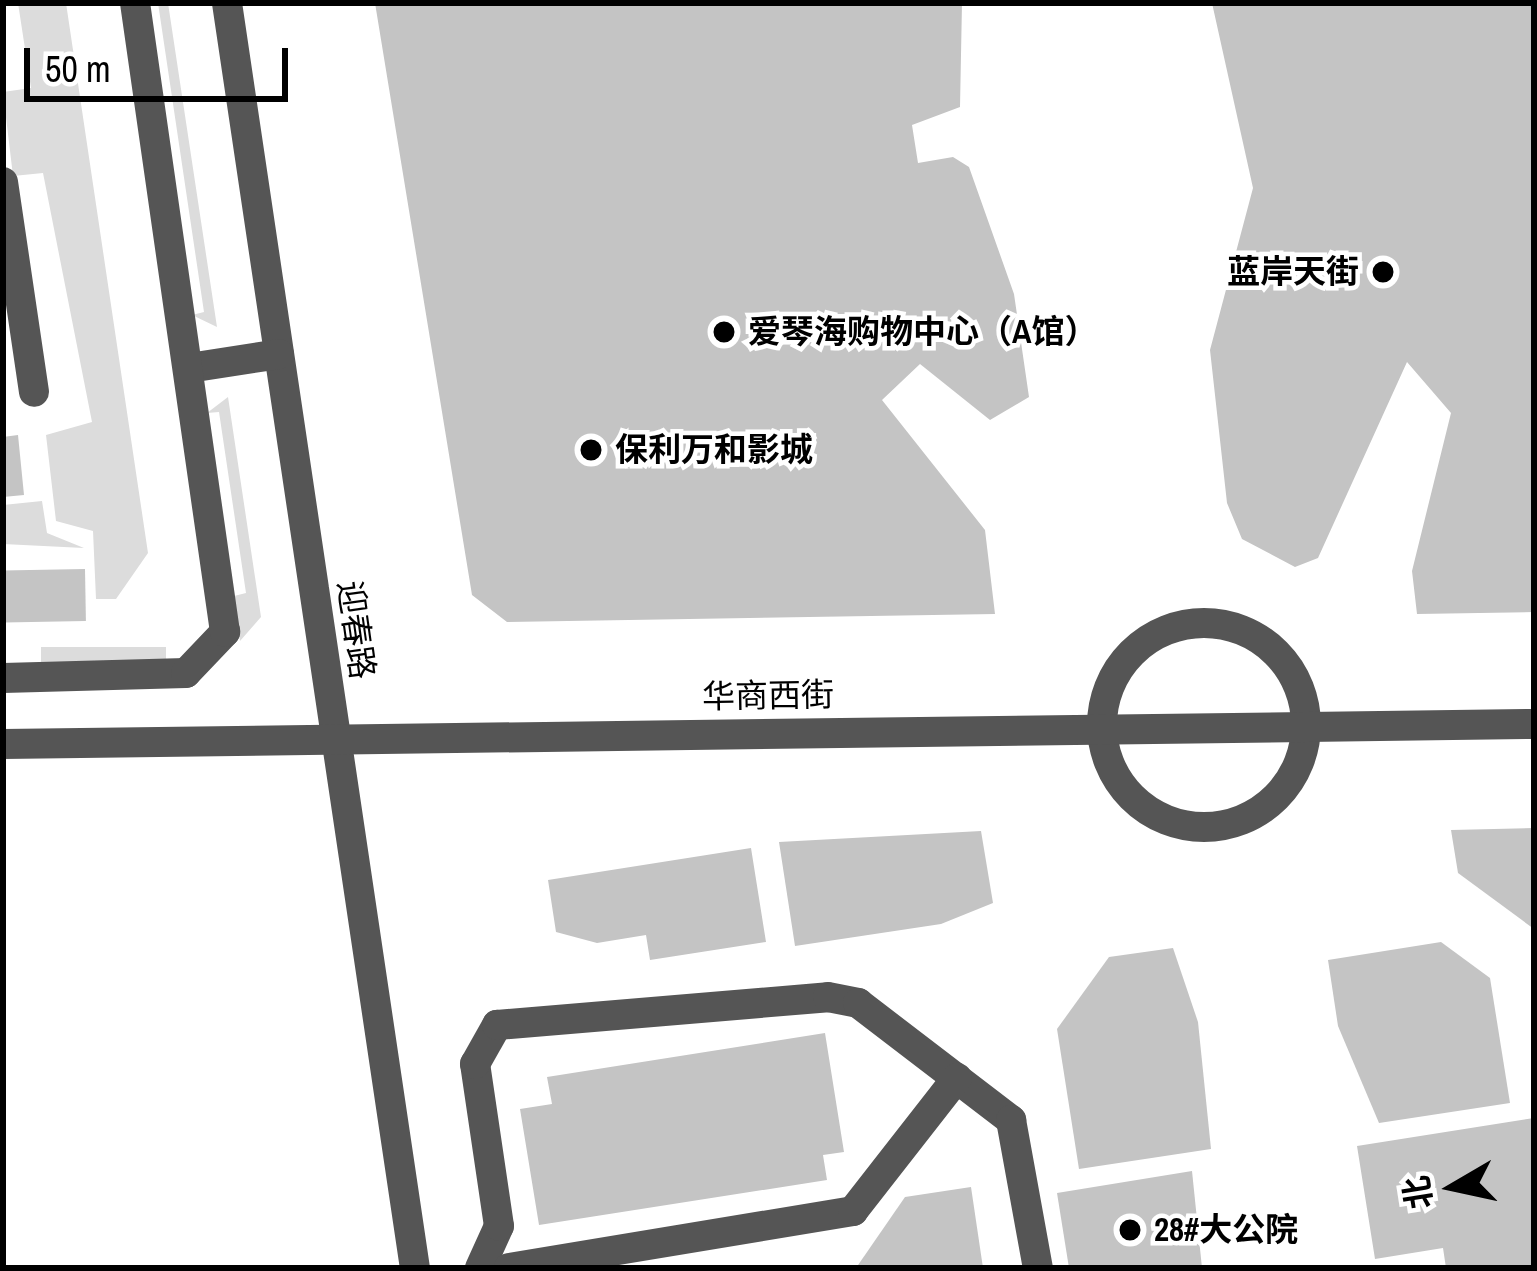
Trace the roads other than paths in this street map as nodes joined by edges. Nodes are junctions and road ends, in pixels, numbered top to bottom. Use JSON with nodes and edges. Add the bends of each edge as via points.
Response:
{"nodes":[{"id":1,"x":135,"y":3,"type":"edge"},
{"id":2,"x":227,"y":3,"type":"edge"},
{"id":3,"x":3,"y":182,"type":"edge"},
{"id":4,"x":279,"y":354,"type":"junction"},
{"id":5,"x":189,"y":368,"type":"junction"},
{"id":6,"x":34,"y":392,"type":"dead end"},
{"id":7,"x":3,"y":678,"type":"edge"},
{"id":8,"x":1534,"y":724,"type":"edge"},
{"id":9,"x":1306,"y":726,"type":"junction"},
{"id":10,"x":1102,"y":729,"type":"junction"},
{"id":11,"x":336,"y":737,"type":"junction"},
{"id":12,"x":3,"y":744,"type":"edge"},
{"id":13,"x":957,"y":1078,"type":"junction"},
{"id":14,"x":415,"y":1268,"type":"edge"},
{"id":15,"x":480,"y":1268,"type":"edge"},
{"id":16,"x":509,"y":1268,"type":"edge"},
{"id":17,"x":1038,"y":1268,"type":"edge"}],
"edges":[{"from":1,"to":5,"type":"street"},
{"from":2,"to":4,"type":"street","name":"迎春路"},
{"from":3,"to":6,"type":"street"},
{"from":4,"to":5,"type":"street"},
{"from":4,"to":11,"type":"street","name":"迎春路"},
{"from":5,"to":7,"type":"street","via":[[226,614],[220,644],[186,674]]},
{"from":8,"to":9,"type":"street","name":"华商西街"},
{"from":9,"to":10,"type":"street","name":"华商西街"},
{"from":9,"to":10,"type":"street","via":[[1298,768],[1270,804],[1207,828],[1162,819],[1126,791]]},
{"from":9,"to":10,"type":"street","via":[[1295,679],[1267,643],[1202,622],[1139,646],[1112,683]]},
{"from":10,"to":11,"type":"street","name":"华商西街"},
{"from":11,"to":12,"type":"street","name":"华商西街"},
{"from":11,"to":14,"type":"street","name":"迎春路"},
{"from":13,"to":15,"type":"street","via":[[841,998],[507,1020],[488,1032],[475,1064],[499,1226]]},
{"from":13,"to":16,"type":"street","via":[[854,1211]]},
{"from":13,"to":17,"type":"street","via":[[1015,1128]]}]}
